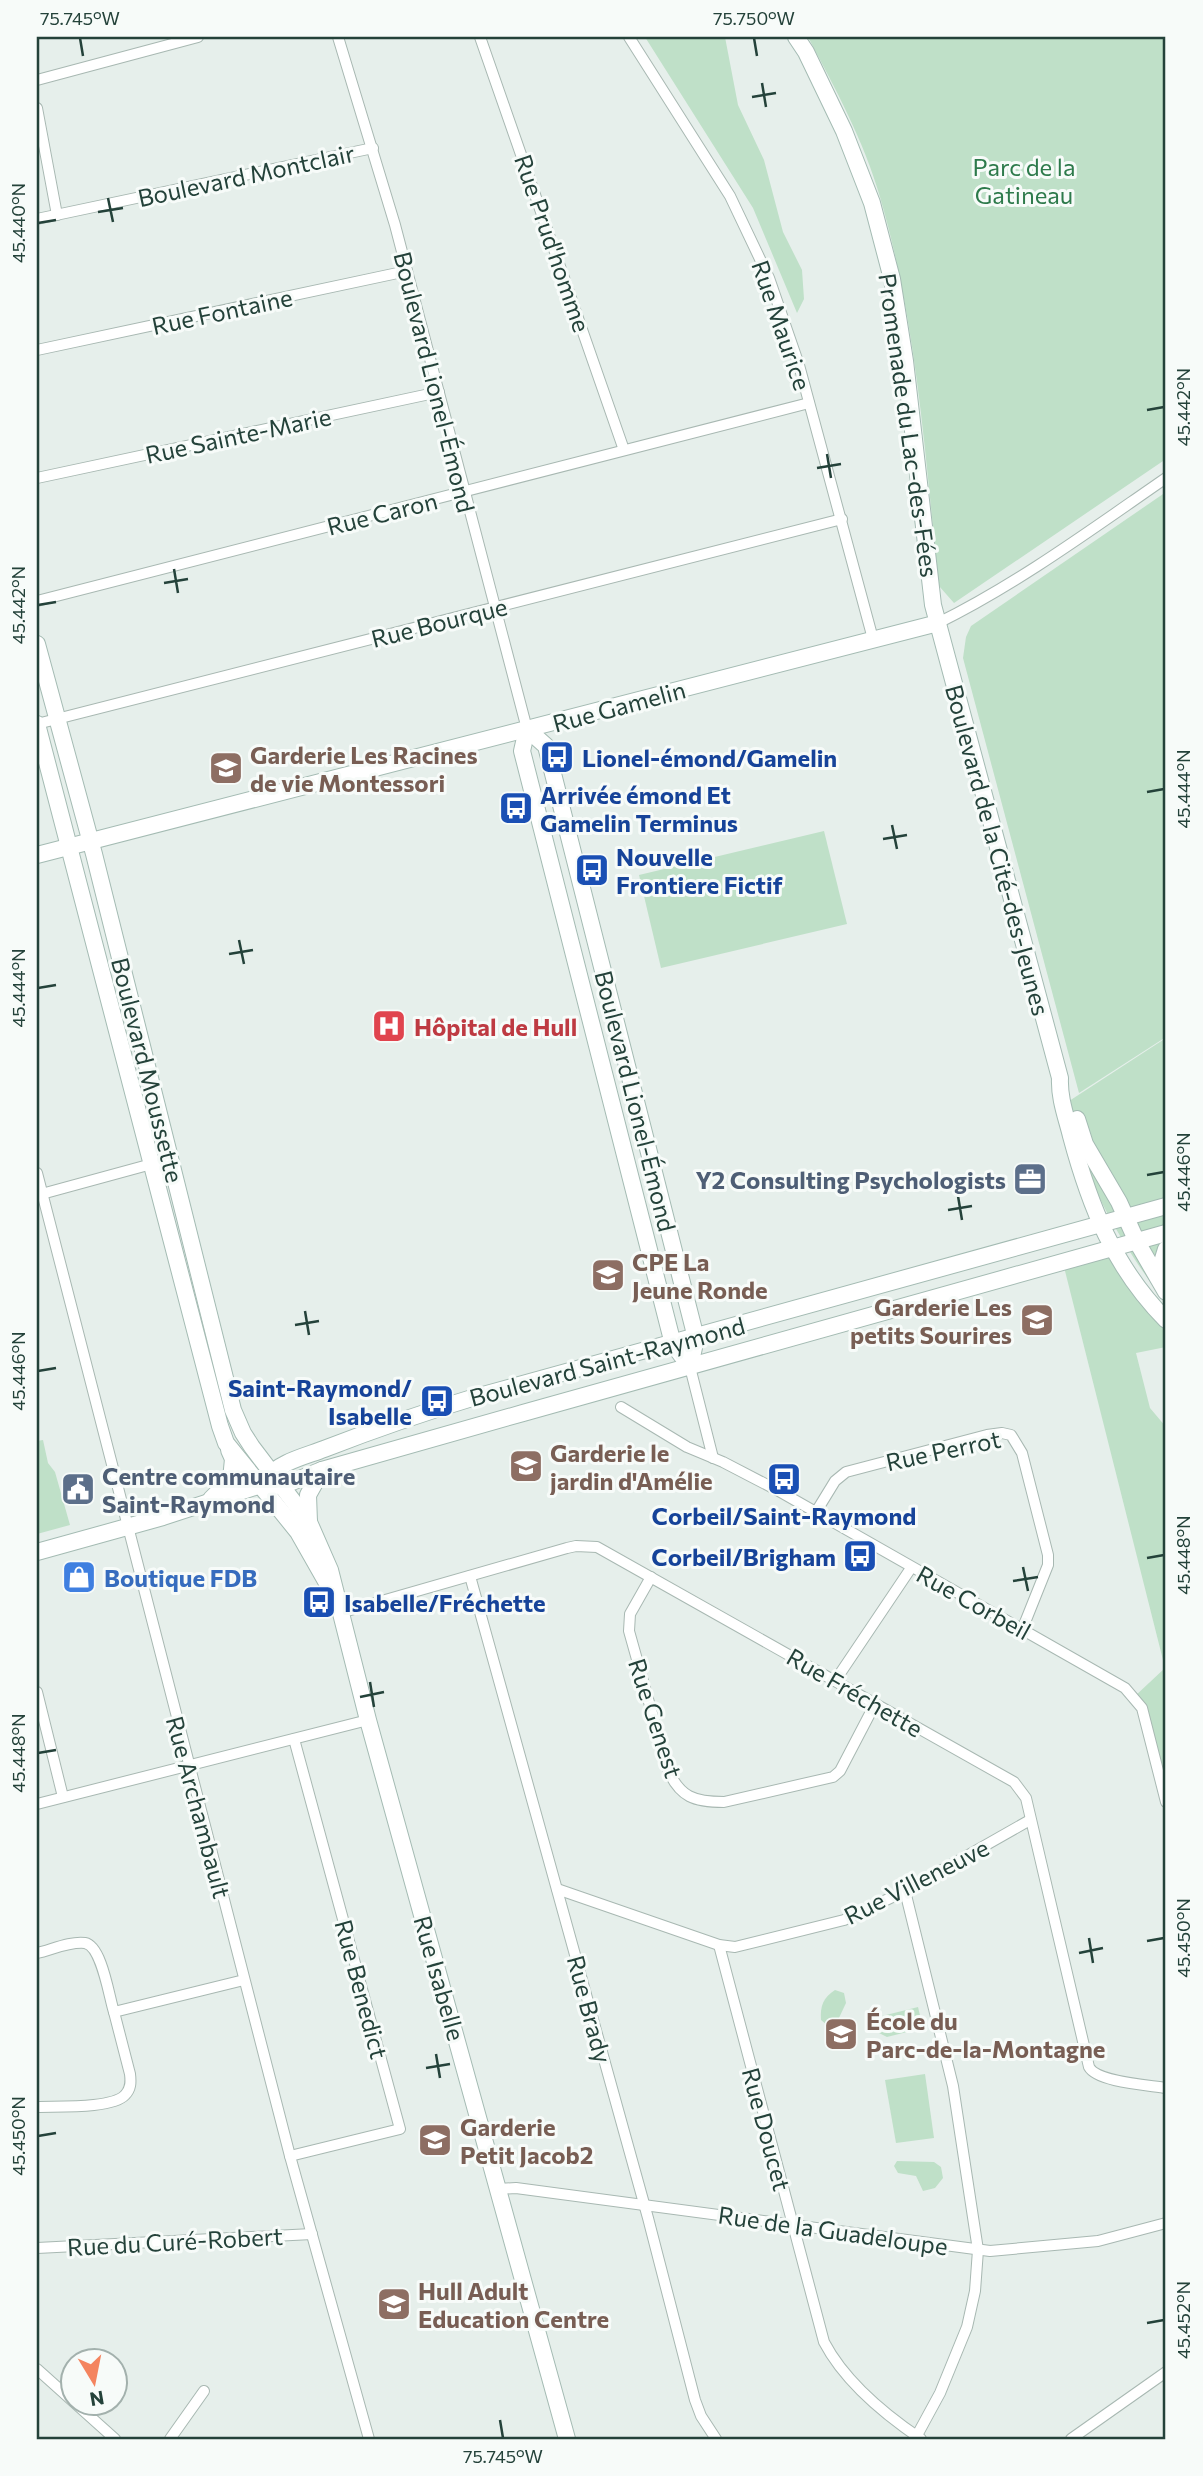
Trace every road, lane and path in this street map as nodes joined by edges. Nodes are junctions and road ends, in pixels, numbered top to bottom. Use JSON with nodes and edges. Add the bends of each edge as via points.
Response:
{"nodes":[{"id":1,"x":194,"y":37,"type":"edge"},
{"id":2,"x":338,"y":37,"type":"edge"},
{"id":3,"x":480,"y":37,"type":"edge"},
{"id":4,"x":629,"y":37,"type":"edge"},
{"id":5,"x":796,"y":37,"type":"edge"},
{"id":6,"x":37,"y":80,"type":"edge"},
{"id":7,"x":37,"y":108,"type":"edge"},
{"id":8,"x":373,"y":148,"type":"junction"},
{"id":9,"x":57,"y":215,"type":"junction"},
{"id":10,"x":37,"y":219,"type":"edge"},
{"id":11,"x":407,"y":271,"type":"junction"},
{"id":12,"x":37,"y":350,"type":"edge"},
{"id":13,"x":439,"y":392,"type":"junction"},
{"id":14,"x":809,"y":403,"type":"junction"},
{"id":15,"x":624,"y":450,"type":"junction"},
{"id":16,"x":37,"y":478,"type":"edge"},
{"id":17,"x":1166,"y":478,"type":"edge"},
{"id":18,"x":463,"y":492,"type":"junction"},
{"id":19,"x":842,"y":519,"type":"junction"},
{"id":20,"x":37,"y":601,"type":"edge"},
{"id":21,"x":494,"y":608,"type":"junction"},
{"id":22,"x":938,"y":623,"type":"junction"},
{"id":23,"x":873,"y":639,"type":"junction"},
{"id":24,"x":37,"y":643,"type":"edge"},
{"id":25,"x":58,"y":718,"type":"junction"},
{"id":26,"x":37,"y":724,"type":"edge"},
{"id":27,"x":527,"y":729,"type":"junction"},
{"id":28,"x":91,"y":842,"type":"junction"},
{"id":29,"x":70,"y":847,"type":"junction"},
{"id":30,"x":37,"y":855,"type":"edge"},
{"id":31,"x":1060,"y":1078,"type":"junction"},
{"id":32,"x":170,"y":1159,"type":"junction"},
{"id":33,"x":153,"y":1165,"type":"junction"},
{"id":34,"x":37,"y":1173,"type":"edge"},
{"id":35,"x":40,"y":1195,"type":"edge"},
{"id":36,"x":1166,"y":1206,"type":"edge"},
{"id":37,"x":1125,"y":1219,"type":"junction"},
{"id":38,"x":1101,"y":1225,"type":"junction"},
{"id":39,"x":1166,"y":1233,"type":"edge"},
{"id":40,"x":1136,"y":1242,"type":"junction"},
{"id":41,"x":1114,"y":1249,"type":"junction"},
{"id":42,"x":1166,"y":1249,"type":"edge"},
{"id":43,"x":1165,"y":1290,"type":"edge"},
{"id":44,"x":1166,"y":1320,"type":"edge"},
{"id":45,"x":696,"y":1338,"type":"junction"},
{"id":46,"x":673,"y":1344,"type":"junction"},
{"id":47,"x":690,"y":1367,"type":"junction"},
{"id":48,"x":621,"y":1407,"type":"dead end"},
{"id":49,"x":226,"y":1443,"type":"junction"},
{"id":50,"x":713,"y":1458,"type":"junction"},
{"id":51,"x":322,"y":1471,"type":"junction"},
{"id":52,"x":272,"y":1472,"type":"junction"},
{"id":53,"x":261,"y":1485,"type":"junction"},
{"id":54,"x":282,"y":1486,"type":"junction"},
{"id":55,"x":206,"y":1503,"type":"junction"},
{"id":56,"x":816,"y":1512,"type":"junction"},
{"id":57,"x":309,"y":1522,"type":"junction"},
{"id":58,"x":128,"y":1527,"type":"junction"},
{"id":59,"x":37,"y":1552,"type":"edge"},
{"id":60,"x":911,"y":1568,"type":"junction"},
{"id":61,"x":470,"y":1576,"type":"junction"},
{"id":62,"x":651,"y":1577,"type":"junction"},
{"id":63,"x":335,"y":1597,"type":"junction"},
{"id":64,"x":340,"y":1614,"type":"junction"},
{"id":65,"x":1022,"y":1630,"type":"junction"},
{"id":66,"x":835,"y":1681,"type":"junction"},
{"id":67,"x":37,"y":1692,"type":"edge"},
{"id":68,"x":875,"y":1704,"type":"junction"},
{"id":69,"x":369,"y":1720,"type":"junction"},
{"id":70,"x":294,"y":1739,"type":"junction"},
{"id":71,"x":190,"y":1765,"type":"junction"},
{"id":72,"x":63,"y":1797,"type":"junction"},
{"id":73,"x":1166,"y":1802,"type":"edge"},
{"id":74,"x":37,"y":1804,"type":"edge"},
{"id":75,"x":1030,"y":1820,"type":"junction"},
{"id":76,"x":557,"y":1889,"type":"junction"},
{"id":77,"x":905,"y":1891,"type":"junction"},
{"id":78,"x":719,"y":1945,"type":"junction"},
{"id":79,"x":37,"y":1953,"type":"edge"},
{"id":80,"x":244,"y":1980,"type":"junction"},
{"id":81,"x":114,"y":2012,"type":"junction"},
{"id":82,"x":1166,"y":2088,"type":"edge"},
{"id":83,"x":37,"y":2107,"type":"edge"},
{"id":84,"x":290,"y":2156,"type":"junction"},
{"id":85,"x":498,"y":2189,"type":"junction"},
{"id":86,"x":644,"y":2206,"type":"junction"},
{"id":87,"x":792,"y":2223,"type":"junction"},
{"id":88,"x":1166,"y":2223,"type":"edge"},
{"id":89,"x":312,"y":2234,"type":"junction"},
{"id":90,"x":37,"y":2248,"type":"edge"},
{"id":91,"x":978,"y":2250,"type":"junction"},
{"id":92,"x":37,"y":2369,"type":"edge"},
{"id":93,"x":1166,"y":2372,"type":"edge"},
{"id":94,"x":204,"y":2391,"type":"dead end"},
{"id":95,"x":917,"y":2438,"type":"edge"},
{"id":96,"x":115,"y":2439,"type":"edge"},
{"id":97,"x":170,"y":2439,"type":"edge"},
{"id":98,"x":369,"y":2439,"type":"edge"},
{"id":99,"x":567,"y":2439,"type":"edge"},
{"id":100,"x":716,"y":2439,"type":"edge"},
{"id":101,"x":1071,"y":2439,"type":"edge"}],
"edges":[{"from":1,"to":6,"type":"street"},
{"from":2,"to":8,"type":"street","name":"Boulevard Lionel-Émond"},
{"from":3,"to":15,"type":"street","name":"Rue Prud'homme"},
{"from":4,"to":14,"type":"street","name":"Rue Maurice","via":[[741,219],[776,296]]},
{"from":5,"to":22,"type":"street","name":"Promenade du Lac-des-Fées","via":[[844,131],[872,203],[892,279]]},
{"from":7,"to":9,"type":"street"},
{"from":8,"to":9,"type":"street","name":"Boulevard Montclair"},
{"from":8,"to":11,"type":"street","name":"Boulevard Lionel-Émond"},
{"from":9,"to":10,"type":"street","name":"Boulevard Montclair"},
{"from":11,"to":12,"type":"street","name":"Rue Fontaine"},
{"from":11,"to":13,"type":"street","name":"Boulevard Lionel-Émond"},
{"from":13,"to":16,"type":"street","name":"Rue Sainte-Marie"},
{"from":13,"to":18,"type":"street","name":"Boulevard Lionel-Émond"},
{"from":14,"to":15,"type":"street","name":"Rue Caron"},
{"from":14,"to":19,"type":"street","name":"Rue Maurice"},
{"from":15,"to":18,"type":"street","name":"Rue Caron"},
{"from":17,"to":22,"type":"street","name":"Rue Gamelin","via":[[1040,565]]},
{"from":18,"to":20,"type":"street","name":"Rue Caron"},
{"from":18,"to":21,"type":"street","name":"Boulevard Lionel-Émond"},
{"from":19,"to":21,"type":"street","name":"Rue Bourque"},
{"from":19,"to":23,"type":"street","name":"Rue Maurice"},
{"from":21,"to":25,"type":"street","name":"Rue Bourque"},
{"from":21,"to":27,"type":"street","name":"Boulevard Lionel-Émond"},
{"from":22,"to":23,"type":"street","name":"Rue Gamelin"},
{"from":22,"to":31,"type":"street","name":"Boulevard de la Cité-des-Jeunes"},
{"from":23,"to":27,"type":"street","name":"Rue Gamelin"},
{"from":24,"to":25,"type":"street","name":"Boulevard Moussette"},
{"from":25,"to":26,"type":"street","name":"Rue Bourque"},
{"from":25,"to":28,"type":"street","name":"Boulevard Moussette"},
{"from":26,"to":29,"type":"street","name":"Boulevard Moussette"},
{"from":27,"to":28,"type":"street","name":"Rue Gamelin"},
{"from":27,"to":45,"type":"street","name":"Boulevard Lionel-Émond","via":[[546,746]]},
{"from":27,"to":46,"type":"street","name":"Boulevard Lionel-Émond","via":[[522,751]]},
{"from":28,"to":29,"type":"street","name":"Rue Gamelin"},
{"from":28,"to":32,"type":"street","name":"Boulevard Moussette"},
{"from":29,"to":30,"type":"street","name":"Rue Gamelin"},
{"from":29,"to":33,"type":"street","name":"Boulevard Moussette"},
{"from":31,"to":37,"type":"street","name":"Boulevard de la Cité-des-Jeunes","via":[[1085,1144]]},
{"from":31,"to":38,"type":"street","name":"Boulevard de la Cité-des-Jeunes","via":[[1078,1163]]},
{"from":32,"to":33,"type":"street"},
{"from":32,"to":52,"type":"street","name":"Boulevard Moussette","via":[[233,1410],[243,1433]]},
{"from":33,"to":35,"type":"street"},
{"from":33,"to":49,"type":"street","name":"Boulevard Moussette"},
{"from":34,"to":35,"type":"street","name":"Rue Archambault"},
{"from":35,"to":58,"type":"street","name":"Rue Archambault"},
{"from":36,"to":37,"type":"street","name":"Boulevard Saint-Raymond"},
{"from":37,"to":38,"type":"street","name":"Boulevard Saint-Raymond"},
{"from":37,"to":40,"type":"street","name":"Boulevard de la Cité-des-Jeunes"},
{"from":38,"to":41,"type":"street","name":"Boulevard de la Cité-des-Jeunes"},
{"from":38,"to":45,"type":"street","name":"Boulevard Saint-Raymond"},
{"from":39,"to":40,"type":"street","name":"Boulevard Saint-Raymond"},
{"from":40,"to":41,"type":"street","name":"Boulevard Saint-Raymond"},
{"from":40,"to":43,"type":"street","name":"Boulevard de la Cité-des-Jeunes"},
{"from":41,"to":44,"type":"street","name":"Boulevard de la Cité-des-Jeunes","via":[[1140,1291]]},
{"from":41,"to":47,"type":"street","name":"Boulevard Saint-Raymond"},
{"from":42,"to":43,"type":"street","via":[[1162,1262]]},
{"from":45,"to":46,"type":"street","name":"Boulevard Saint-Raymond"},
{"from":45,"to":47,"type":"street","name":"Boulevard Lionel-Émond"},
{"from":46,"to":47,"type":"street","name":"Boulevard Lionel-Émond"},
{"from":46,"to":52,"type":"street","name":"Boulevard Saint-Raymond","via":[[422,1413]]},
{"from":47,"to":50,"type":"street"},
{"from":47,"to":51,"type":"street","name":"Boulevard Saint-Raymond"},
{"from":48,"to":50,"type":"street","name":"Rue Corbeil"},
{"from":49,"to":53,"type":"street","name":"Boulevard Moussette"},
{"from":49,"to":55,"type":"street","via":[[233,1459],[232,1479]]},
{"from":50,"to":56,"type":"street","name":"Rue Corbeil"},
{"from":51,"to":54,"type":"street","name":"Boulevard Saint-Raymond"},
{"from":51,"to":57,"type":"street","via":[[308,1495]]},
{"from":52,"to":53,"type":"street","name":"Boulevard Saint-Raymond"},
{"from":52,"to":54,"type":"street","name":"Boulevard Moussette"},
{"from":53,"to":54,"type":"street","name":"Boulevard Saint-Raymond"},
{"from":53,"to":55,"type":"street","name":"Boulevard Saint-Raymond"},
{"from":53,"to":63,"type":"street","name":"Rue Isabelle","via":[[298,1532]]},
{"from":54,"to":57,"type":"street","name":"Rue Isabelle"},
{"from":55,"to":58,"type":"street","name":"Boulevard Saint-Raymond"},
{"from":56,"to":60,"type":"street","name":"Rue Corbeil"},
{"from":56,"to":65,"type":"street","name":"Rue Perrot","via":[[846,1472],[987,1436],[1011,1435],[1022,1453],[1048,1555]]},
{"from":57,"to":63,"type":"street","name":"Rue Isabelle","via":[[330,1570]]},
{"from":58,"to":59,"type":"street","name":"Boulevard Saint-Raymond"},
{"from":58,"to":71,"type":"street","name":"Rue Archambault"},
{"from":60,"to":65,"type":"street","name":"Rue Corbeil"},
{"from":60,"to":66,"type":"street"},
{"from":61,"to":62,"type":"street","name":"Rue Fréchette","via":[[586,1546],[608,1551]]},
{"from":61,"to":64,"type":"street","name":"Rue Fréchette"},
{"from":61,"to":76,"type":"street","name":"Rue Brady"},
{"from":62,"to":66,"type":"street","name":"Rue Fréchette"},
{"from":62,"to":68,"type":"street","name":"Rue Genest","via":[[630,1614],[629,1630],[668,1770],[684,1794],[724,1802],[833,1777]]},
{"from":63,"to":64,"type":"street","name":"Rue Isabelle"},
{"from":64,"to":69,"type":"street","name":"Rue Isabelle"},
{"from":65,"to":73,"type":"street","name":"Rue Corbeil","via":[[1113,1680],[1134,1697],[1144,1714]]},
{"from":66,"to":68,"type":"street","name":"Rue Fréchette"},
{"from":67,"to":72,"type":"street"},
{"from":68,"to":75,"type":"street","name":"Rue Fréchette","via":[[1014,1782],[1026,1798]]},
{"from":69,"to":70,"type":"street"},
{"from":69,"to":85,"type":"street","name":"Rue Isabelle"},
{"from":70,"to":71,"type":"street"},
{"from":70,"to":84,"type":"street","name":"Rue Benedict","via":[[400,2129]]},
{"from":71,"to":72,"type":"street"},
{"from":71,"to":80,"type":"street","name":"Rue Archambault"},
{"from":72,"to":74,"type":"street"},
{"from":75,"to":77,"type":"street","name":"Rue Villeneuve"},
{"from":75,"to":82,"type":"street","name":"Rue Fréchette","via":[[1089,2067],[1102,2077]]},
{"from":76,"to":78,"type":"street","name":"Rue Villeneuve"},
{"from":76,"to":86,"type":"street","name":"Rue Brady"},
{"from":77,"to":78,"type":"street","name":"Rue Villeneuve","via":[[831,1924],[735,1947]]},
{"from":77,"to":91,"type":"street","via":[[953,2086]]},
{"from":78,"to":87,"type":"street","name":"Rue Doucet"},
{"from":79,"to":81,"type":"street","via":[[90,1944],[100,1961]]},
{"from":80,"to":81,"type":"street"},
{"from":80,"to":84,"type":"street","name":"Rue Archambault"},
{"from":81,"to":83,"type":"street","via":[[131,2084],[126,2094],[109,2103]]},
{"from":84,"to":89,"type":"street","name":"Rue Archambault"},
{"from":85,"to":86,"type":"street","name":"Rue de la Guadeloupe"},
{"from":85,"to":99,"type":"street","name":"Rue Isabelle"},
{"from":86,"to":87,"type":"street","name":"Rue de la Guadeloupe"},
{"from":86,"to":100,"type":"street","name":"Rue Brady","via":[[695,2400]]},
{"from":87,"to":91,"type":"street","name":"Rue de la Guadeloupe"},
{"from":87,"to":95,"type":"street","name":"Rue Doucet","via":[[831,2355],[880,2409]]},
{"from":88,"to":91,"type":"street","name":"Rue de la Guadeloupe","via":[[1098,2241]]},
{"from":89,"to":90,"type":"street","name":"Rue du Curé-Robert"},
{"from":89,"to":98,"type":"street","name":"Rue Archambault"},
{"from":91,"to":95,"type":"street","via":[[967,2327]]},
{"from":92,"to":96,"type":"street"},
{"from":93,"to":101,"type":"street"},
{"from":94,"to":97,"type":"street"}]}
